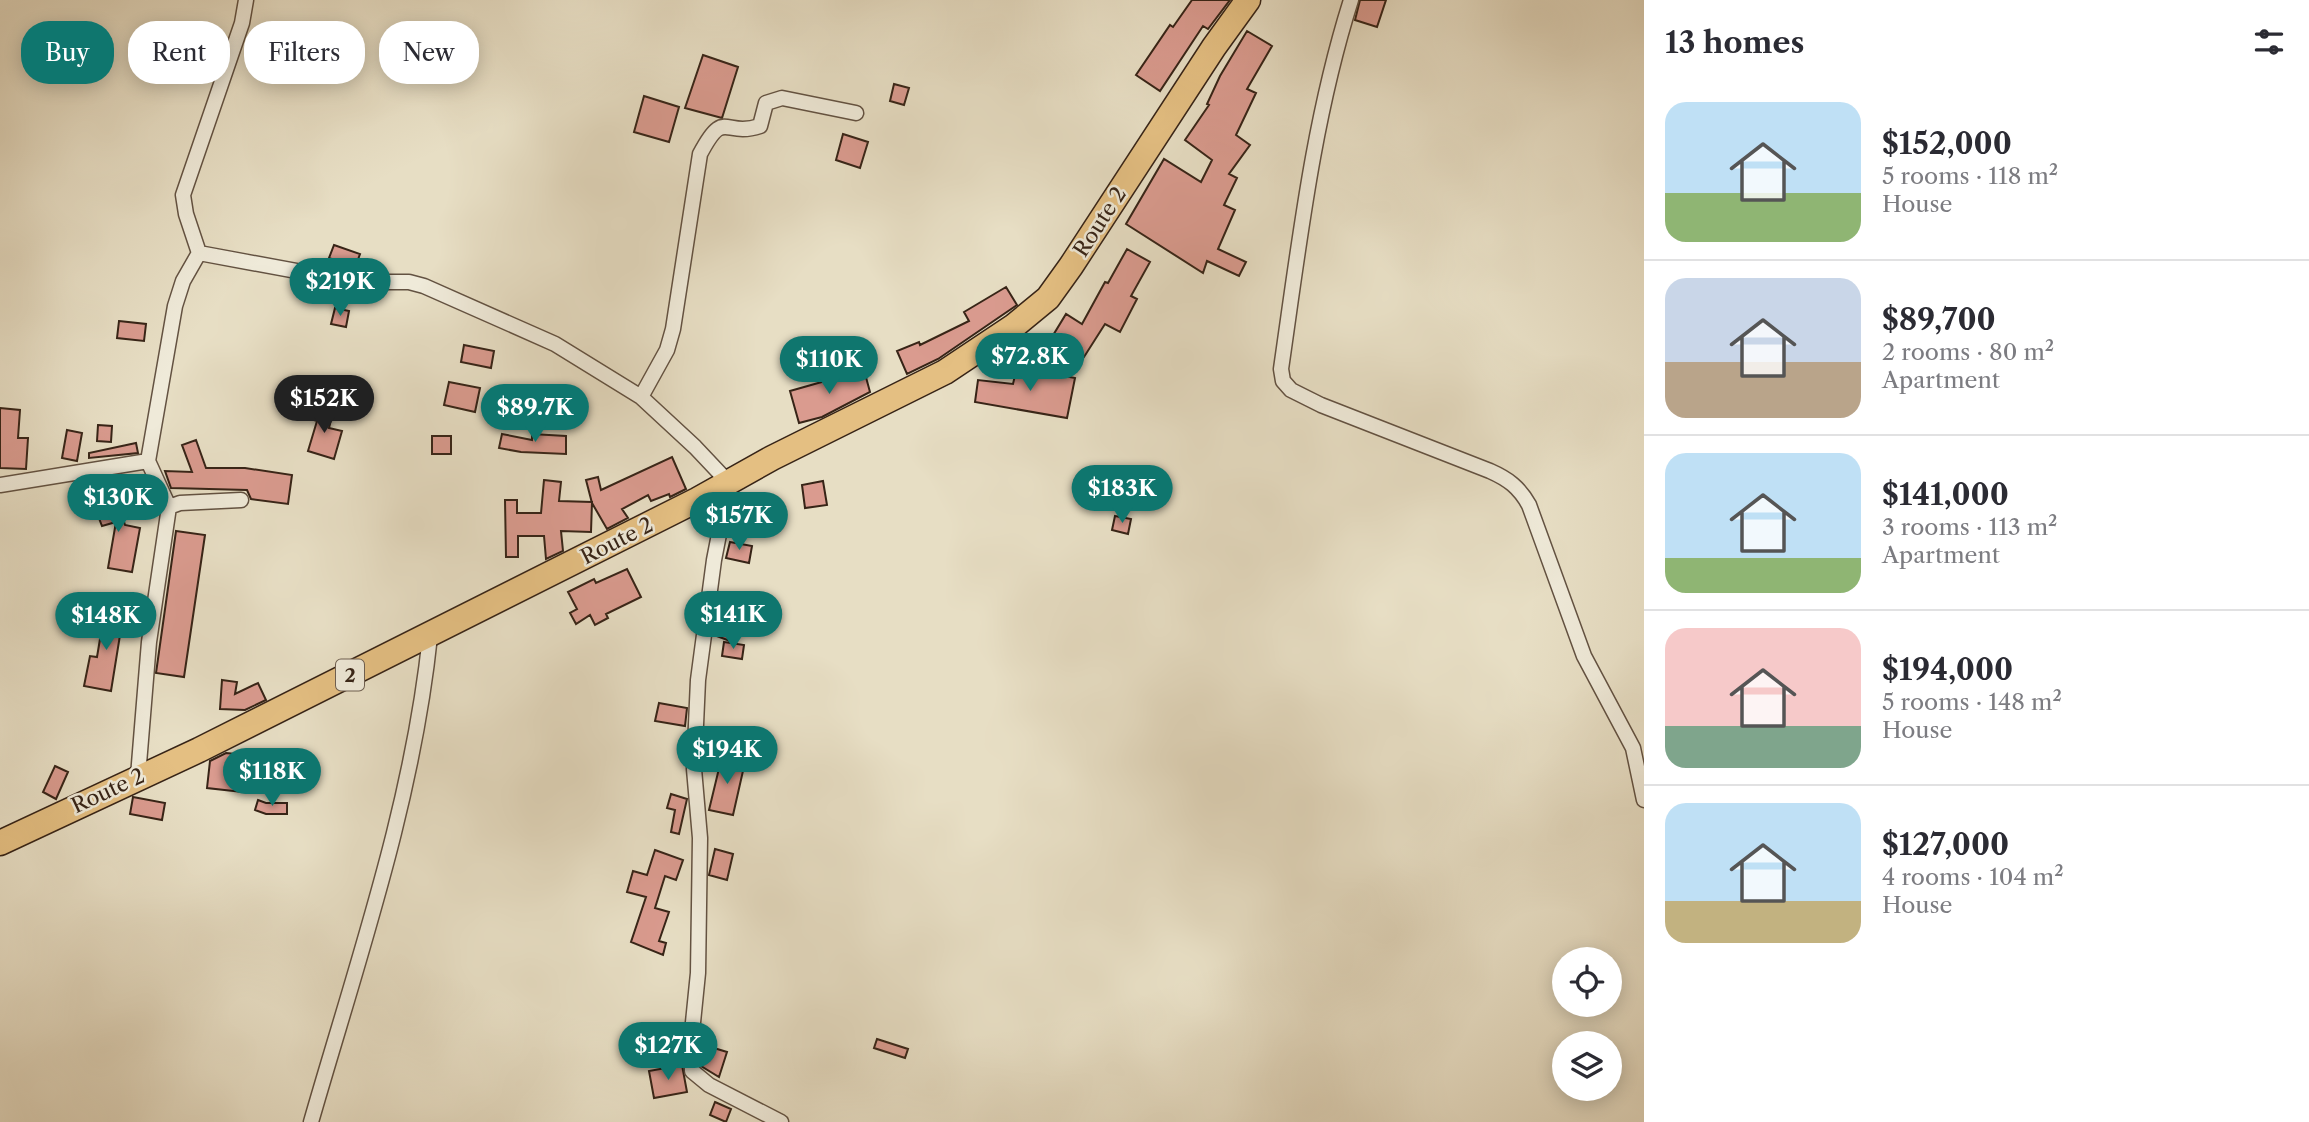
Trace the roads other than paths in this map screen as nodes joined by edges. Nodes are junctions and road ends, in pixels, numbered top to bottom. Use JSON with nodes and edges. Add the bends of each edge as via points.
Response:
{"nodes":[{"id":1,"x":246,"y":0,"type":"edge"},
{"id":2,"x":1248,"y":0,"type":"edge"},
{"id":3,"x":1351,"y":0,"type":"edge"},
{"id":4,"x":856,"y":113,"type":"dead end"},
{"id":5,"x":199,"y":253,"type":"junction"},
{"id":6,"x":641,"y":397,"type":"junction"},
{"id":7,"x":148,"y":461,"type":"junction"},
{"id":8,"x":0,"y":485,"type":"edge"},
{"id":9,"x":714,"y":491,"type":"junction"},
{"id":10,"x":241,"y":500,"type":"dead end"},
{"id":11,"x":169,"y":507,"type":"junction"},
{"id":12,"x":430,"y":636,"type":"junction"},
{"id":13,"x":138,"y":776,"type":"junction"},
{"id":14,"x":1644,"y":800,"type":"edge"},
{"id":15,"x":0,"y":843,"type":"edge"},
{"id":16,"x":311,"y":1122,"type":"edge"},
{"id":17,"x":781,"y":1122,"type":"edge"}],
"edges":[{"from":1,"to":5,"type":"street","via":[[183,195]]},
{"from":2,"to":9,"type":"highway","name":"Route 2","number":"2","via":[[1048,298],[945,372]]},
{"from":3,"to":14,"type":"street","via":[[1312,162],[1281,369],[1283,381],[1321,405],[1490,471],[1521,491],[1584,656],[1633,748]]},
{"from":4,"to":6,"type":"street","via":[[782,98],[766,103],[760,126],[713,131],[700,154],[673,329],[667,350]]},
{"from":5,"to":6,"type":"street","via":[[356,282],[424,286],[555,344]]},
{"from":5,"to":7,"type":"street","via":[[175,306]]},
{"from":6,"to":9,"type":"street","via":[[689,440]]},
{"from":7,"to":8,"type":"street"},
{"from":7,"to":11,"type":"street"},
{"from":9,"to":12,"type":"highway","name":"Route 2","number":"2"},
{"from":9,"to":17,"type":"street","via":[[713,559],[698,680],[694,769],[700,838],[692,1070]]},
{"from":10,"to":11,"type":"street"},
{"from":11,"to":13,"type":"street","via":[[149,642]]},
{"from":12,"to":13,"type":"highway","name":"Route 2","number":"2"},
{"from":12,"to":16,"type":"street","via":[[403,800]]},
{"from":13,"to":15,"type":"highway","name":"Route 2","number":"2"}]}
